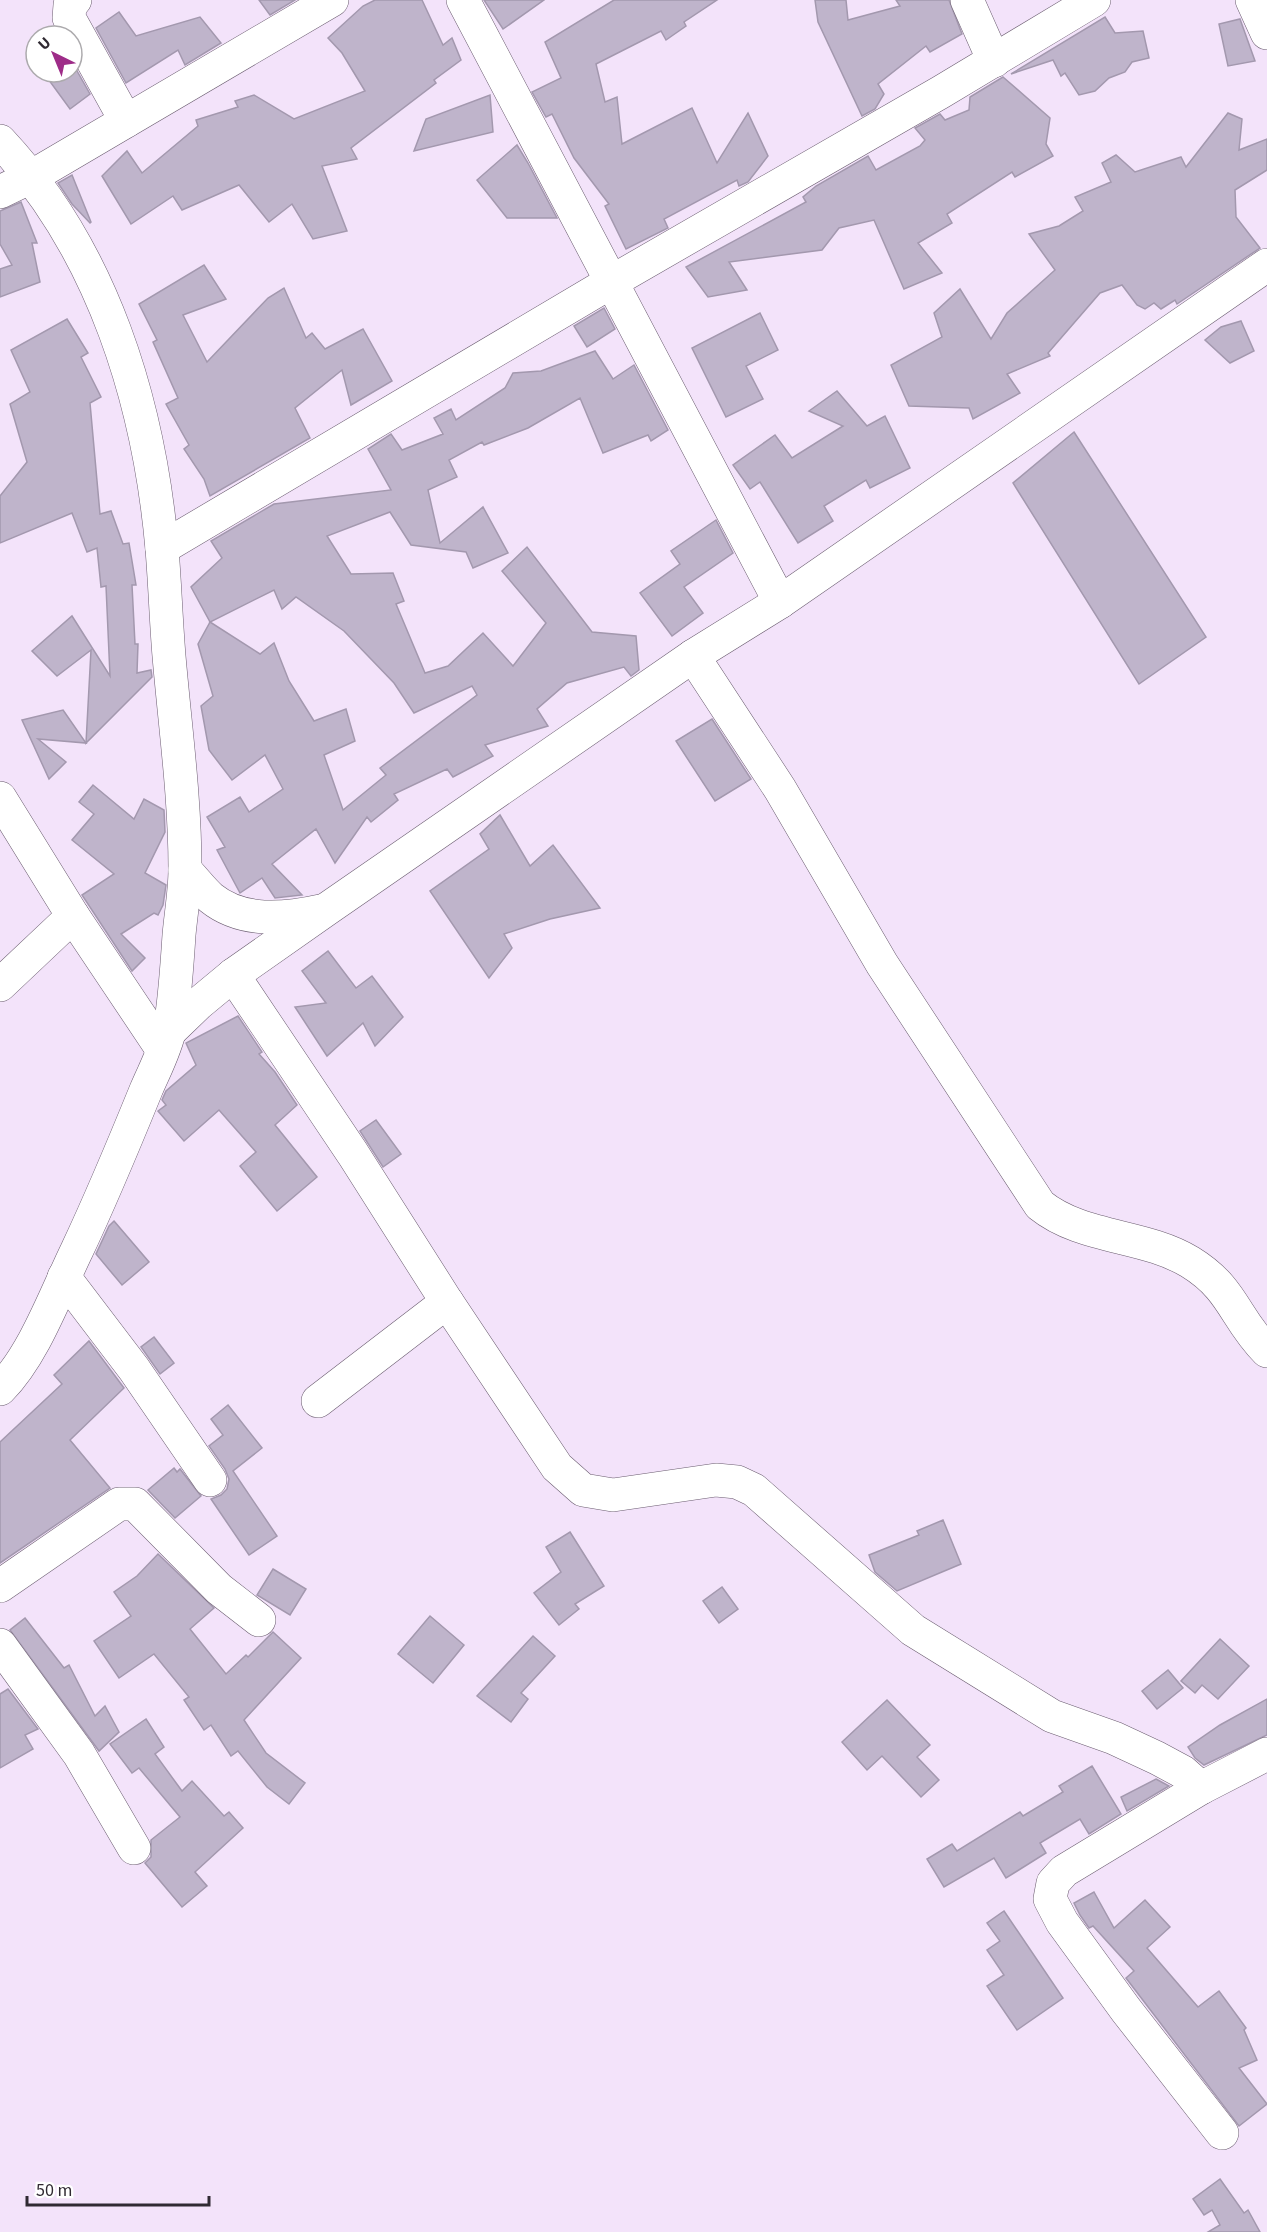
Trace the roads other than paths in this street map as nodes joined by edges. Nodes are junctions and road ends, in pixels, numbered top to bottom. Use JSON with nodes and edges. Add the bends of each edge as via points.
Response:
{"nodes":[{"id":1,"x":75,"y":0,"type":"edge"},
{"id":2,"x":332,"y":0,"type":"edge"},
{"id":3,"x":463,"y":0,"type":"edge"},
{"id":4,"x":967,"y":0,"type":"edge"},
{"id":5,"x":1094,"y":0,"type":"edge"},
{"id":6,"x":1252,"y":0,"type":"edge"},
{"id":7,"x":1267,"y":33,"type":"edge"},
{"id":8,"x":994,"y":61,"type":"junction"},
{"id":9,"x":126,"y":121,"type":"junction"},
{"id":10,"x":0,"y":141,"type":"edge"},
{"id":11,"x":31,"y":177,"type":"junction"},
{"id":12,"x":0,"y":192,"type":"edge"},
{"id":13,"x":1267,"y":265,"type":"edge"},
{"id":14,"x":611,"y":282,"type":"junction"},
{"id":15,"x":162,"y":548,"type":"junction"},
{"id":16,"x":780,"y":602,"type":"junction"},
{"id":17,"x":693,"y":656,"type":"junction"},
{"id":18,"x":0,"y":798,"type":"edge"},
{"id":19,"x":185,"y":870,"type":"junction"},
{"id":20,"x":327,"y":909,"type":"junction"},
{"id":21,"x":73,"y":916,"type":"junction"},
{"id":22,"x":233,"y":975,"type":"junction"},
{"id":23,"x":0,"y":985,"type":"edge"},
{"id":24,"x":166,"y":1040,"type":"junction"},
{"id":25,"x":64,"y":1277,"type":"junction"},
{"id":26,"x":447,"y":1302,"type":"junction"},
{"id":27,"x":1267,"y":1351,"type":"edge"},
{"id":28,"x":0,"y":1389,"type":"edge"},
{"id":29,"x":318,"y":1401,"type":"dead end"},
{"id":30,"x":210,"y":1480,"type":"dead end"},
{"id":31,"x":0,"y":1586,"type":"edge"},
{"id":32,"x":259,"y":1620,"type":"dead end"},
{"id":33,"x":0,"y":1645,"type":"edge"},
{"id":34,"x":1267,"y":1754,"type":"edge"},
{"id":35,"x":1201,"y":1788,"type":"junction"},
{"id":36,"x":134,"y":1848,"type":"dead end"},
{"id":37,"x":1222,"y":2133,"type":"dead end"}],
"edges":[{"from":1,"to":9,"type":"street","via":[[70,5],[69,18]]},
{"from":2,"to":9,"type":"street"},
{"from":3,"to":14,"type":"street"},
{"from":4,"to":8,"type":"street"},
{"from":5,"to":8,"type":"street"},
{"from":6,"to":7,"type":"street"},
{"from":8,"to":14,"type":"street"},
{"from":9,"to":11,"type":"street"},
{"from":10,"to":11,"type":"street"},
{"from":11,"to":12,"type":"street"},
{"from":11,"to":15,"type":"street","via":[[62,218],[91,271],[118,338],[152,473]]},
{"from":13,"to":16,"type":"street"},
{"from":14,"to":15,"type":"street"},
{"from":14,"to":16,"type":"street"},
{"from":15,"to":19,"type":"street"},
{"from":16,"to":17,"type":"street"},
{"from":17,"to":20,"type":"street"},
{"from":17,"to":27,"type":"street","via":[[780,789],[882,964],[1040,1205],[1054,1217],[1147,1244],[1188,1261],[1218,1281],[1236,1305],[1250,1334]]},
{"from":18,"to":21,"type":"street"},
{"from":19,"to":20,"type":"street","via":[[211,898],[232,911],[285,919]]},
{"from":19,"to":24,"type":"street"},
{"from":20,"to":22,"type":"street"},
{"from":21,"to":23,"type":"street"},
{"from":21,"to":24,"type":"street"},
{"from":22,"to":24,"type":"street","via":[[198,1004]]},
{"from":22,"to":26,"type":"street"},
{"from":24,"to":25,"type":"street"},
{"from":25,"to":28,"type":"street","via":[[33,1340]]},
{"from":25,"to":30,"type":"street","via":[[134,1369]]},
{"from":26,"to":29,"type":"street"},
{"from":26,"to":35,"type":"street","via":[[557,1467],[583,1490],[613,1495],[716,1480],[737,1482],[754,1490],[913,1630],[1052,1716],[1157,1758],[1183,1772]]},
{"from":31,"to":32,"type":"street","via":[[119,1504],[135,1504],[219,1589]]},
{"from":33,"to":36,"type":"street","via":[[79,1754]]},
{"from":34,"to":35,"type":"street"},
{"from":35,"to":37,"type":"street","via":[[1064,1871],[1053,1883],[1050,1899],[1062,1922],[1126,2010]]}]}
